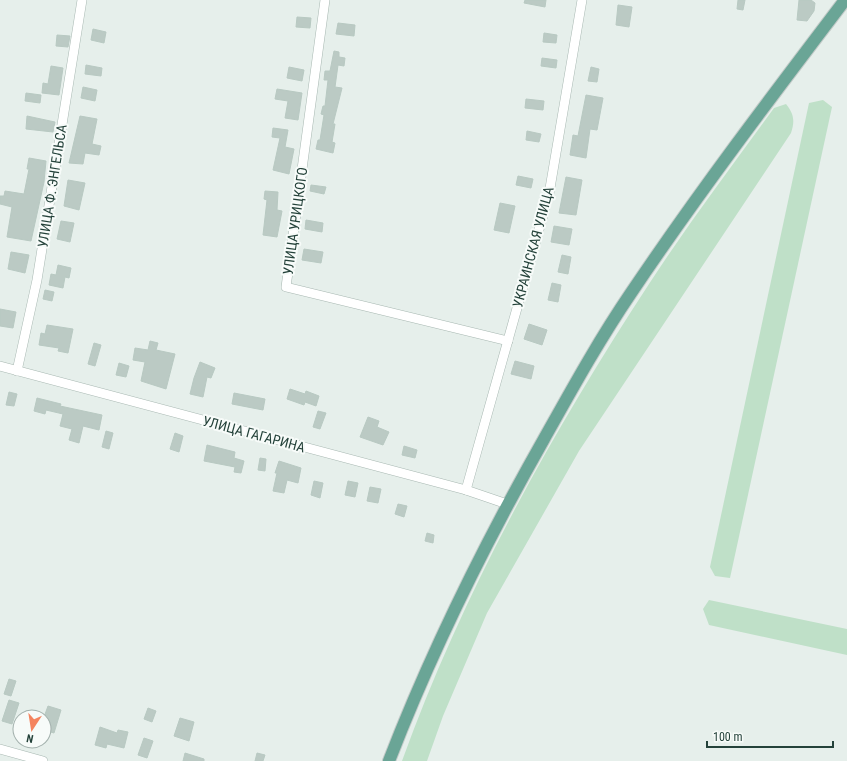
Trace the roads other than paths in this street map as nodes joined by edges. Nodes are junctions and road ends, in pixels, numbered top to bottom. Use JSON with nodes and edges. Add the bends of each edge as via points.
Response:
{"nodes":[{"id":1,"x":82,"y":0,"type":"edge"},
{"id":2,"x":325,"y":0,"type":"edge"},
{"id":3,"x":582,"y":0,"type":"edge"},
{"id":4,"x":838,"y":0,"type":"edge"},
{"id":5,"x":845,"y":0,"type":"edge"},
{"id":6,"x":830,"y":20,"type":"junction"},
{"id":7,"x":508,"y":341,"type":"junction"},
{"id":8,"x":0,"y":366,"type":"edge"},
{"id":9,"x":17,"y":371,"type":"junction"},
{"id":10,"x":466,"y":490,"type":"junction"},
{"id":11,"x":507,"y":504,"type":"junction"},
{"id":12,"x":0,"y":749,"type":"edge"},
{"id":13,"x":43,"y":761,"type":"edge"},
{"id":14,"x":389,"y":761,"type":"edge"}],
"edges":[{"from":1,"to":9,"type":"street","name":"УЛИЦА Ф. ЭНГЕЛЬСА","via":[[37,280]]},
{"from":2,"to":7,"type":"street","name":"УЛИЦА УРИЦКОГО","via":[[286,287]]},
{"from":3,"to":7,"type":"street","name":"УКРАИНСКАЯ УЛИЦА","via":[[549,194]]},
{"from":4,"to":6,"type":"main road","via":[[838,6]]},
{"from":5,"to":6,"type":"main road"},
{"from":6,"to":11,"type":"main road","via":[[726,158],[631,293],[582,371]]},
{"from":7,"to":10,"type":"street","name":"УКРАИНСКАЯ УЛИЦА"},
{"from":8,"to":9,"type":"street","name":"УЛИЦА ГАГАРИНА"},
{"from":9,"to":10,"type":"street","name":"УЛИЦА ГАГАРИНА"},
{"from":10,"to":11,"type":"street","name":"УЛИЦА ГАГАРИНА"},
{"from":11,"to":14,"type":"main road","via":[[437,643]]},
{"from":12,"to":13,"type":"street"}]}
